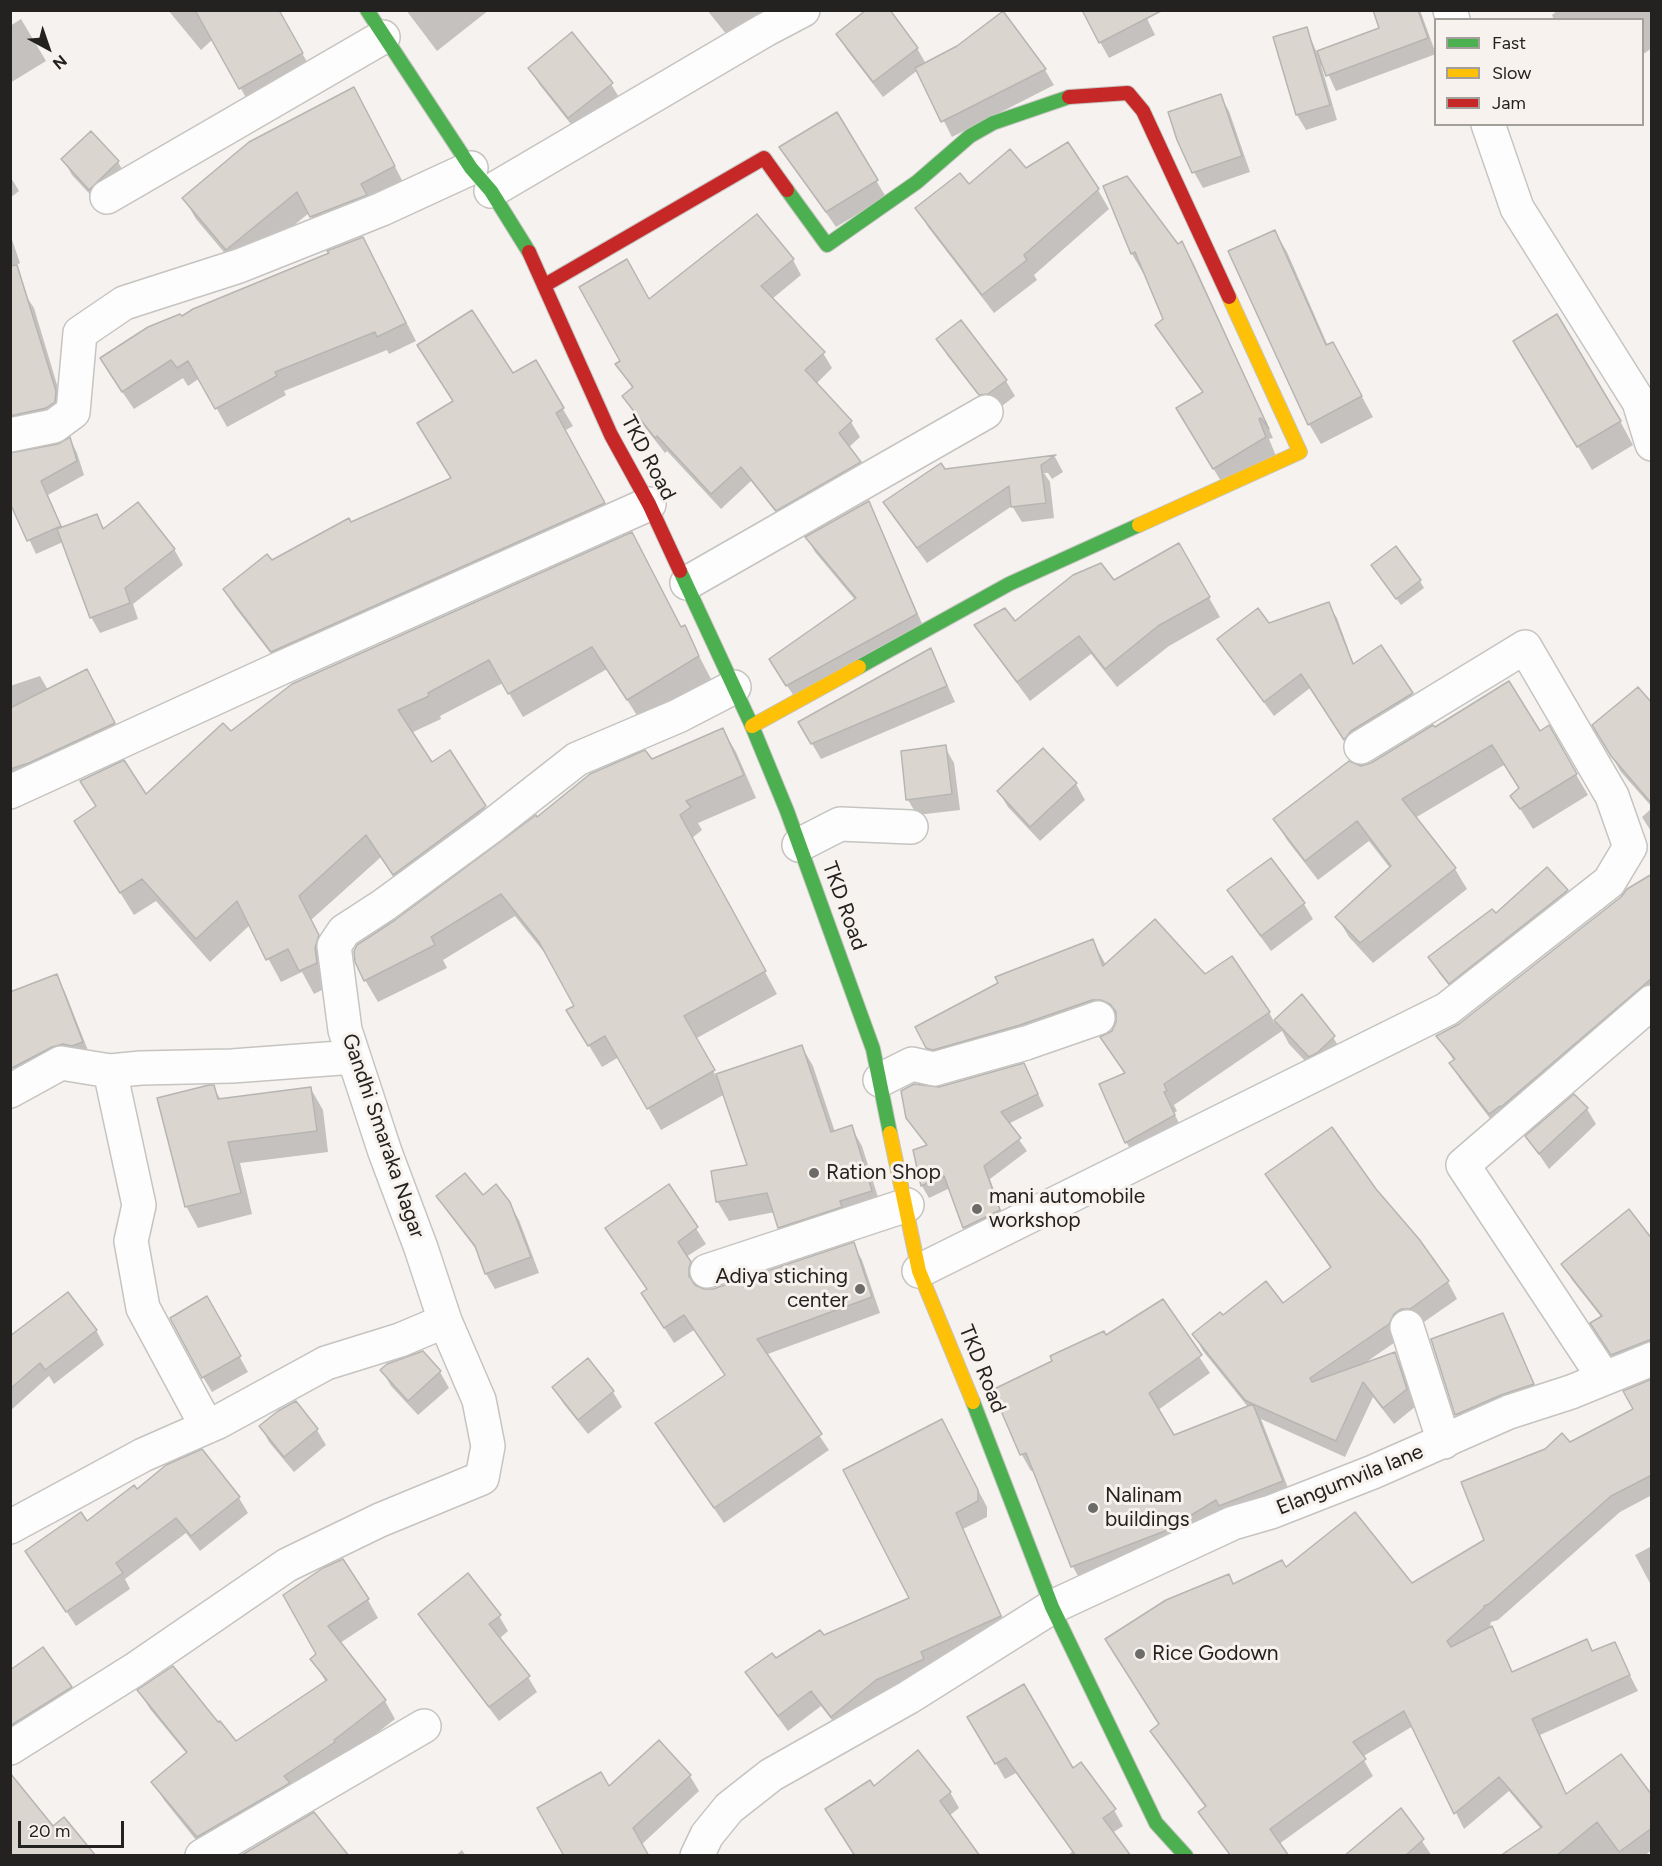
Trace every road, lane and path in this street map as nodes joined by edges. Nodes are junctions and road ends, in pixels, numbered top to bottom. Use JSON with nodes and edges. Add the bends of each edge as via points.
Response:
{"nodes":[{"id":1,"x":803,"y":10,"type":"edge"},
{"id":2,"x":375,"y":24,"type":"edge"},
{"id":3,"x":1489,"y":126,"type":"edge"},
{"id":4,"x":481,"y":180,"type":"junction"},
{"id":5,"x":107,"y":197,"type":"dead end"},
{"id":6,"x":544,"y":285,"type":"junction"},
{"id":7,"x":986,"y":412,"type":"dead end"},
{"id":8,"x":10,"y":435,"type":"edge"},
{"id":9,"x":1652,"y":444,"type":"edge"},
{"id":10,"x":649,"y":504,"type":"junction"},
{"id":11,"x":687,"y":583,"type":"junction"},
{"id":12,"x":734,"y":687,"type":"junction"},
{"id":13,"x":752,"y":726,"type":"junction"},
{"id":14,"x":1360,"y":747,"type":"dead end"},
{"id":15,"x":10,"y":792,"type":"edge"},
{"id":16,"x":911,"y":826,"type":"dead end"},
{"id":17,"x":799,"y":845,"type":"junction"},
{"id":18,"x":1652,"y":1002,"type":"edge"},
{"id":19,"x":1098,"y":1018,"type":"dead end"},
{"id":20,"x":354,"y":1057,"type":"junction"},
{"id":21,"x":110,"y":1071,"type":"junction"},
{"id":22,"x":879,"y":1080,"type":"junction"},
{"id":23,"x":10,"y":1091,"type":"edge"},
{"id":24,"x":907,"y":1205,"type":"junction"},
{"id":25,"x":707,"y":1271,"type":"dead end"},
{"id":26,"x":920,"y":1271,"type":"junction"},
{"id":27,"x":445,"y":1321,"type":"junction"},
{"id":28,"x":1407,"y":1327,"type":"dead end"},
{"id":29,"x":1652,"y":1359,"type":"edge"},
{"id":30,"x":1604,"y":1378,"type":"junction"},
{"id":31,"x":207,"y":1427,"type":"junction"},
{"id":32,"x":1444,"y":1442,"type":"junction"},
{"id":33,"x":10,"y":1527,"type":"edge"},
{"id":34,"x":1052,"y":1607,"type":"junction"},
{"id":35,"x":424,"y":1726,"type":"dead end"},
{"id":36,"x":10,"y":1748,"type":"edge"},
{"id":37,"x":694,"y":1851,"type":"edge"},
{"id":38,"x":202,"y":1856,"type":"edge"},
{"id":39,"x":1186,"y":1856,"type":"edge"}],
"edges":[{"from":1,"to":4,"type":"street"},
{"from":2,"to":4,"type":"street","name":"TKD Road"},
{"from":2,"to":5,"type":"street"},
{"from":3,"to":9,"type":"street","via":[[1517,208],[1639,402]]},
{"from":4,"to":6,"type":"street","name":"TKD Road","via":[[528,249]]},
{"from":4,"to":8,"type":"street","via":[[382,209],[239,266],[124,303],[80,333],[73,412],[54,426]]},
{"from":6,"to":10,"type":"street","name":"TKD Road","via":[[611,435]]},
{"from":6,"to":13,"type":"street","via":[[764,158],[827,245],[917,182],[970,136],[993,123],[1074,95],[1128,93],[1143,111],[1300,452],[1009,584]]},
{"from":7,"to":11,"type":"street"},
{"from":10,"to":11,"type":"street","name":"TKD Road"},
{"from":10,"to":15,"type":"street"},
{"from":11,"to":12,"type":"street","name":"TKD Road"},
{"from":12,"to":13,"type":"street","name":"TKD Road"},
{"from":12,"to":20,"type":"street","name":"Gandhi Smaraka Nagar","via":[[678,716],[577,759],[489,828],[344,931],[334,946],[345,1030]]},
{"from":13,"to":17,"type":"street","name":"TKD Road"},
{"from":14,"to":26,"type":"street","via":[[1525,647],[1612,796],[1630,847],[1610,882],[1447,1008]]},
{"from":16,"to":17,"type":"street","via":[[840,824]]},
{"from":17,"to":22,"type":"street","name":"TKD Road","via":[[873,1049]]},
{"from":18,"to":30,"type":"street","via":[[1463,1165]]},
{"from":19,"to":22,"type":"street","via":[[934,1070],[912,1064]]},
{"from":20,"to":21,"type":"street"},
{"from":20,"to":27,"type":"street","name":"Gandhi Smaraka Nagar"},
{"from":21,"to":23,"type":"street","via":[[61,1063]]},
{"from":21,"to":31,"type":"street","via":[[139,1205],[131,1241],[143,1308]]},
{"from":22,"to":24,"type":"street","name":"TKD Road"},
{"from":24,"to":25,"type":"street"},
{"from":24,"to":26,"type":"street","name":"TKD Road"},
{"from":26,"to":34,"type":"street","name":"TKD Road"},
{"from":27,"to":31,"type":"street","via":[[326,1363]]},
{"from":27,"to":36,"type":"street","name":"Gandhi Smaraka Nagar","via":[[479,1400],[488,1446],[482,1478],[380,1520],[287,1565],[134,1670]]},
{"from":28,"to":32,"type":"street"},
{"from":29,"to":30,"type":"street","name":"Elangumvila lane"},
{"from":30,"to":32,"type":"street","name":"Elangumvila lane","via":[[1509,1412]]},
{"from":31,"to":33,"type":"street","via":[[143,1455]]},
{"from":32,"to":34,"type":"street","name":"Elangumvila lane","via":[[1271,1512],[1233,1523]]},
{"from":34,"to":37,"type":"street","name":"Elangumvila lane","via":[[909,1697],[771,1775],[729,1808]]},
{"from":34,"to":39,"type":"street","name":"TKD Road","via":[[1156,1823]]},
{"from":35,"to":38,"type":"street"}]}
